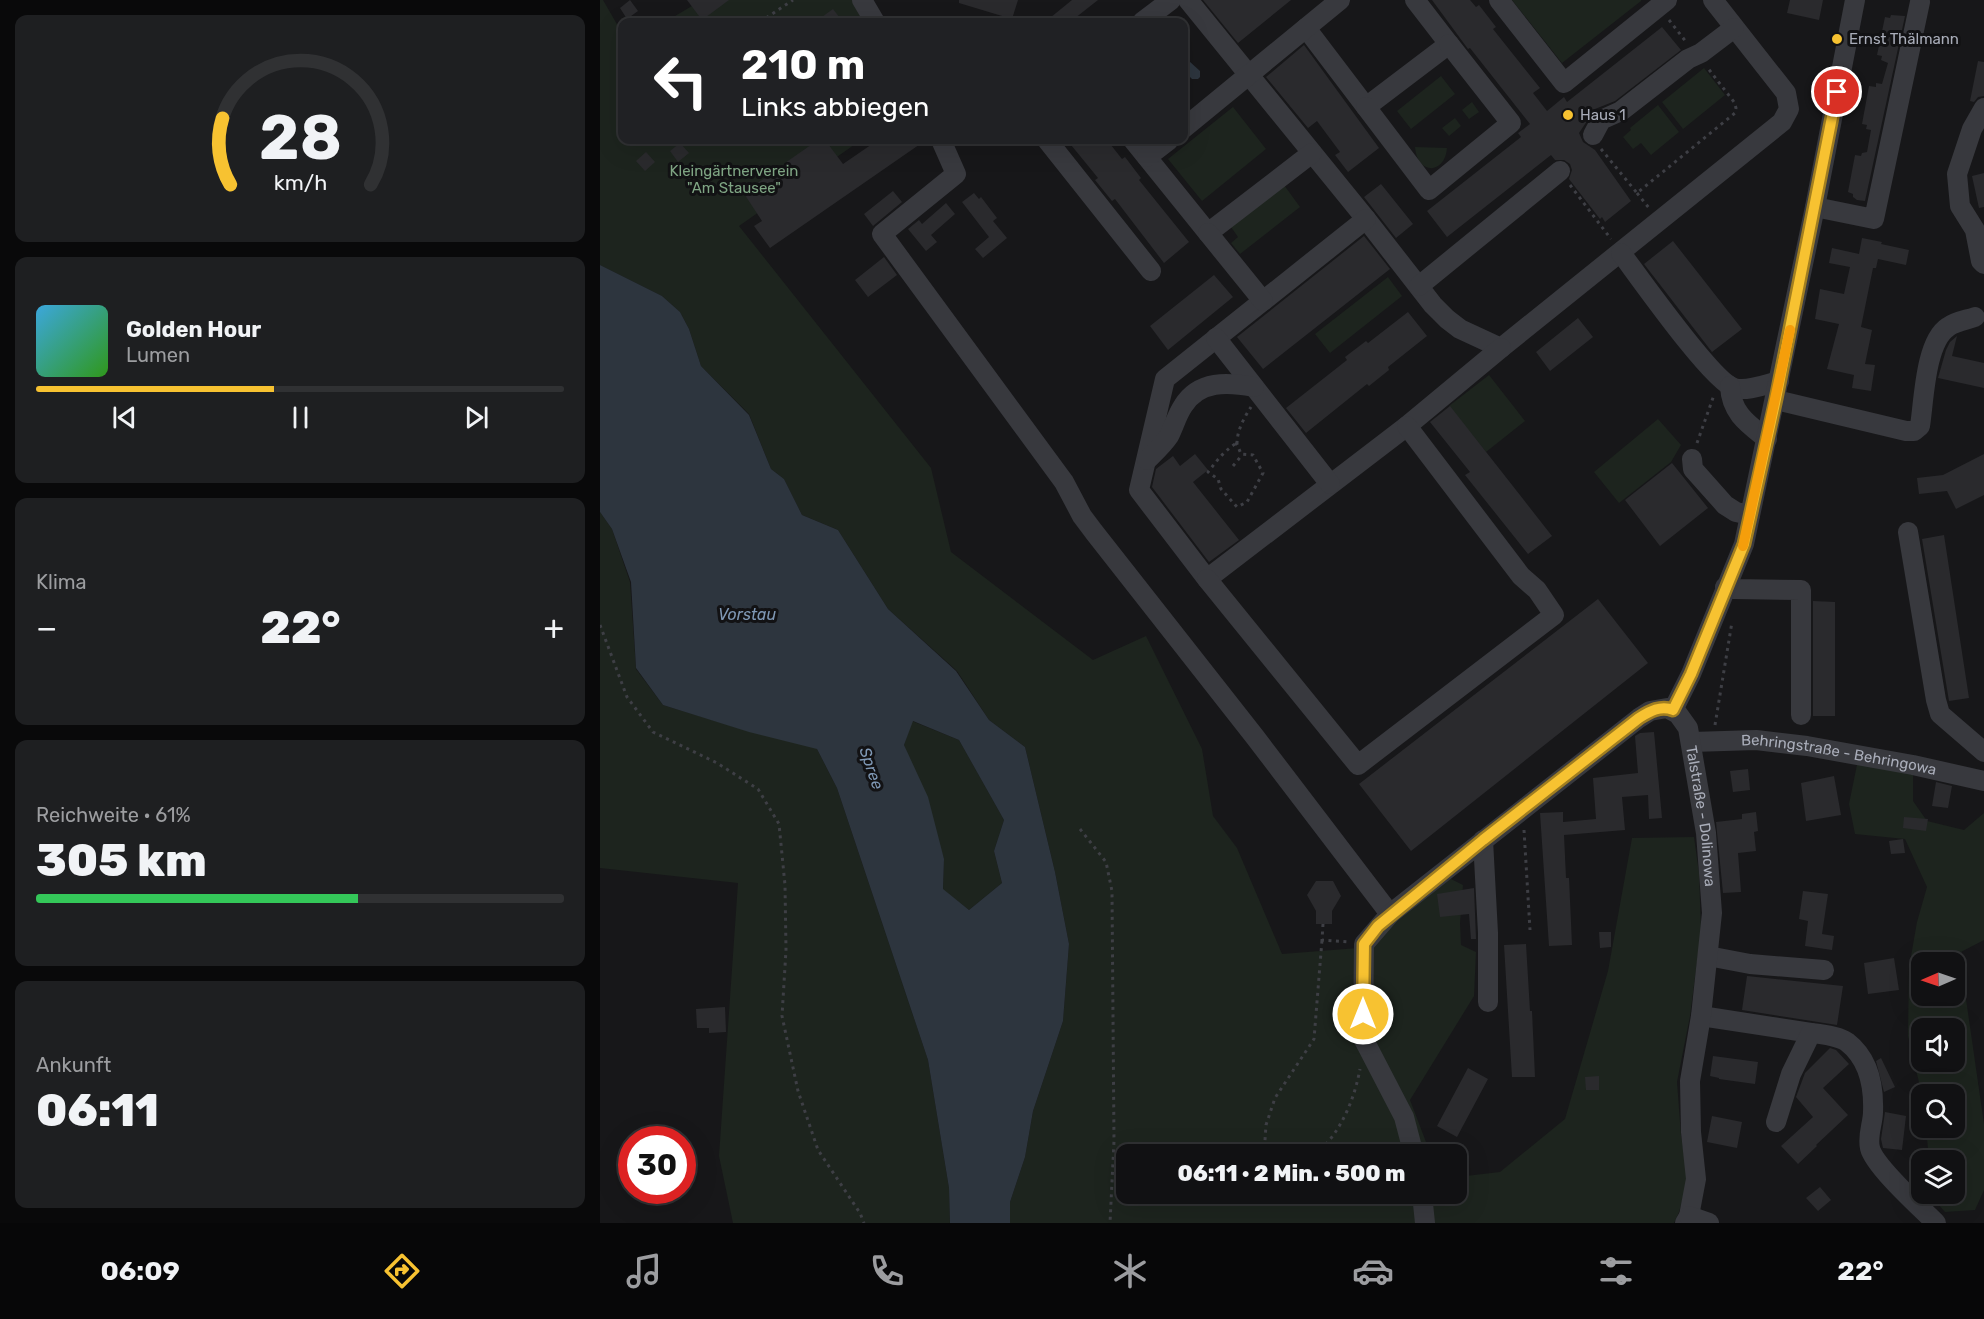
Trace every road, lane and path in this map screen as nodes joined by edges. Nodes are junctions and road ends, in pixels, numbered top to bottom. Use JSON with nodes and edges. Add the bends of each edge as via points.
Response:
{"nodes":[{"id":1,"x":793,"y":0,"type":"edge"},
{"id":2,"x":862,"y":0,"type":"edge"},
{"id":3,"x":1171,"y":0,"type":"edge"},
{"id":4,"x":1188,"y":0,"type":"edge"},
{"id":5,"x":1340,"y":0,"type":"edge"},
{"id":6,"x":1415,"y":0,"type":"edge"},
{"id":7,"x":1499,"y":0,"type":"edge"},
{"id":8,"x":1713,"y":0,"type":"edge"},
{"id":9,"x":1855,"y":0,"type":"edge"},
{"id":10,"x":1920,"y":2,"type":"dead end"},
{"id":11,"x":1662,"y":4,"type":"edge"},
{"id":12,"x":766,"y":18,"type":"edge"},
{"id":13,"x":873,"y":18,"type":"edge"},
{"id":14,"x":1147,"y":18,"type":"edge"},
{"id":15,"x":1306,"y":28,"type":"junction"},
{"id":16,"x":1734,"y":28,"type":"junction"},
{"id":17,"x":1449,"y":44,"type":"junction"},
{"id":18,"x":1698,"y":55,"type":"junction"},
{"id":19,"x":1248,"y":76,"type":"junction"},
{"id":20,"x":1366,"y":107,"type":"junction"},
{"id":21,"x":1984,"y":108,"type":"edge"},
{"id":22,"x":1188,"y":125,"type":"edge"},
{"id":23,"x":1593,"y":135,"type":"joint"},
{"id":24,"x":943,"y":144,"type":"edge"},
{"id":25,"x":1050,"y":144,"type":"edge"},
{"id":26,"x":1136,"y":144,"type":"edge"},
{"id":27,"x":1164,"y":144,"type":"edge"},
{"id":28,"x":1312,"y":153,"type":"junction"},
{"id":29,"x":1147,"y":158,"type":"junction"},
{"id":30,"x":1560,"y":171,"type":"joint"},
{"id":31,"x":1815,"y":207,"type":"junction"},
{"id":32,"x":1366,"y":219,"type":"junction"},
{"id":33,"x":1208,"y":233,"type":"junction"},
{"id":34,"x":1621,"y":253,"type":"junction"},
{"id":35,"x":1984,"y":264,"type":"edge"},
{"id":36,"x":1151,"y":271,"type":"dead end"},
{"id":37,"x":1419,"y":286,"type":"junction"},
{"id":38,"x":1263,"y":302,"type":"junction"},
{"id":39,"x":1976,"y":317,"type":"dead end"},
{"id":40,"x":1216,"y":338,"type":"junction"},
{"id":41,"x":1501,"y":348,"type":"junction"},
{"id":42,"x":1725,"y":382,"type":"junction"},
{"id":43,"x":1777,"y":390,"type":"junction"},
{"id":44,"x":1258,"y":392,"type":"junction"},
{"id":45,"x":1407,"y":426,"type":"junction"},
{"id":46,"x":1767,"y":439,"type":"junction"},
{"id":47,"x":1237,"y":444,"type":"junction"},
{"id":48,"x":1242,"y":455,"type":"junction"},
{"id":49,"x":1692,"y":459,"type":"joint"},
{"id":50,"x":1146,"y":462,"type":"junction"},
{"id":51,"x":1233,"y":466,"type":"dead end"},
{"id":52,"x":1330,"y":484,"type":"junction"},
{"id":53,"x":1750,"y":515,"type":"junction"},
{"id":54,"x":1908,"y":532,"type":"dead end"},
{"id":55,"x":1208,"y":579,"type":"junction"},
{"id":56,"x":1731,"y":588,"type":"junction"},
{"id":57,"x":600,"y":625,"type":"edge"},
{"id":58,"x":1673,"y":710,"type":"junction"},
{"id":59,"x":1801,"y":715,"type":"dead end"},
{"id":60,"x":1692,"y":742,"type":"junction"},
{"id":61,"x":1713,"y":742,"type":"junction"},
{"id":62,"x":1984,"y":752,"type":"edge"},
{"id":63,"x":1984,"y":781,"type":"edge"},
{"id":64,"x":1523,"y":810,"type":"junction"},
{"id":65,"x":1080,"y":829,"type":"dead end"},
{"id":66,"x":1483,"y":840,"type":"junction"},
{"id":67,"x":1390,"y":914,"type":"junction"},
{"id":68,"x":1323,"y":924,"type":"dead end"},
{"id":69,"x":1530,"y":930,"type":"dead end"},
{"id":70,"x":1322,"y":940,"type":"junction"},
{"id":71,"x":1349,"y":942,"type":"dead end"},
{"id":72,"x":1708,"y":956,"type":"junction"},
{"id":73,"x":1824,"y":970,"type":"dead end"},
{"id":74,"x":1488,"y":1002,"type":"dead end"},
{"id":75,"x":1701,"y":1016,"type":"junction"},
{"id":76,"x":1811,"y":1033,"type":"junction"},
{"id":77,"x":1363,"y":1038,"type":"junction"},
{"id":78,"x":1776,"y":1122,"type":"dead end"},
{"id":79,"x":1265,"y":1144,"type":"edge"},
{"id":80,"x":1324,"y":1144,"type":"edge"},
{"id":81,"x":1411,"y":1144,"type":"edge"},
{"id":82,"x":1423,"y":1204,"type":"edge"},
{"id":83,"x":1687,"y":1219,"type":"edge"},
{"id":84,"x":864,"y":1223,"type":"edge"},
{"id":85,"x":1110,"y":1223,"type":"edge"},
{"id":86,"x":1425,"y":1223,"type":"edge"},
{"id":87,"x":1709,"y":1223,"type":"edge"},
{"id":88,"x":1936,"y":1223,"type":"edge"}],
"edges":[{"from":1,"to":12,"type":"path"},
{"from":2,"to":13,"type":"street"},
{"from":3,"to":14,"type":"street"},
{"from":4,"to":19,"type":"street"},
{"from":5,"to":15,"type":"street"},
{"from":6,"to":17,"type":"street"},
{"from":7,"to":11,"type":"street","via":[[1564,83]]},
{"from":8,"to":16,"type":"street"},
{"from":9,"to":31,"type":"street"},
{"from":10,"to":31,"type":"street","via":[[1874,219]]},
{"from":11,"to":18,"type":"path"},
{"from":15,"to":19,"type":"street"},
{"from":15,"to":20,"type":"street"},
{"from":16,"to":18,"type":"street"},
{"from":16,"to":34,"type":"street","via":[[1786,93],[1789,109],[1782,122]]},
{"from":17,"to":20,"type":"street"},
{"from":17,"to":20,"type":"street","via":[[1511,123],[1429,190]]},
{"from":18,"to":23,"type":"street","via":[[1621,111],[1601,120]]},
{"from":18,"to":23,"type":"path","via":[[1734,102],[1735,114],[1637,193]]},
{"from":19,"to":22,"type":"street"},
{"from":19,"to":28,"type":"street"},
{"from":21,"to":35,"type":"street","via":[[1972,129],[1957,174],[1960,206],[1975,230]]},
{"from":24,"to":67,"type":"street","via":[[956,174],[882,234],[1064,482],[1082,516]]},
{"from":25,"to":36,"type":"street"},
{"from":26,"to":29,"type":"street"},
{"from":27,"to":29,"type":"street"},
{"from":28,"to":32,"type":"street"},
{"from":28,"to":33,"type":"street"},
{"from":29,"to":33,"type":"street"},
{"from":30,"to":34,"type":"path"},
{"from":30,"to":37,"type":"street"},
{"from":31,"to":43,"type":"street"},
{"from":32,"to":37,"type":"street"},
{"from":32,"to":38,"type":"street"},
{"from":33,"to":38,"type":"street"},
{"from":34,"to":41,"type":"street"},
{"from":34,"to":42,"type":"street"},
{"from":37,"to":41,"type":"street","via":[[1447,320]]},
{"from":38,"to":40,"type":"street"},
{"from":39,"to":43,"type":"street","via":[[1947,327],[1937,340],[1928,370],[1920,426],[1914,431],[1875,423]]},
{"from":40,"to":44,"type":"street"},
{"from":40,"to":50,"type":"street","via":[[1165,379]]},
{"from":41,"to":45,"type":"street"},
{"from":42,"to":43,"type":"street","via":[[1737,389]]},
{"from":42,"to":46,"type":"street","via":[[1733,406]]},
{"from":42,"to":49,"type":"path"},
{"from":43,"to":46,"type":"street"},
{"from":44,"to":47,"type":"path","via":[[1244,417]]},
{"from":44,"to":50,"type":"street","via":[[1228,383],[1200,390],[1183,405],[1168,438]]},
{"from":44,"to":52,"type":"street"},
{"from":45,"to":52,"type":"street"},
{"from":45,"to":55,"type":"street","via":[[1554,615],[1358,765]]},
{"from":46,"to":53,"type":"street"},
{"from":47,"to":48,"type":"path"},
{"from":47,"to":48,"type":"path","via":[[1223,453],[1208,472],[1218,479],[1221,489],[1237,507],[1247,502],[1263,473],[1253,454]]},
{"from":48,"to":51,"type":"path"},
{"from":49,"to":53,"type":"street","via":[[1693,469],[1725,505]]},
{"from":50,"to":55,"type":"street","via":[[1139,490]]},
{"from":52,"to":55,"type":"street"},
{"from":53,"to":56,"type":"street"},
{"from":54,"to":62,"type":"street","via":[[1936,700],[1941,714]]},
{"from":56,"to":58,"type":"street"},
{"from":56,"to":59,"type":"street","via":[[1802,590]]},
{"from":56,"to":61,"type":"path"},
{"from":57,"to":84,"type":"path","via":[[627,697],[653,732],[717,763],[758,789],[779,824],[785,885],[782,1016],[786,1038],[798,1091],[818,1150]]},
{"from":58,"to":60,"type":"street","name":"Talstraße - Dolinowa","via":[[1688,728]]},
{"from":58,"to":64,"type":"street","via":[[1659,708],[1639,718]]},
{"from":60,"to":61,"type":"street","name":"Behringstraße - Behringowa"},
{"from":60,"to":72,"type":"street","name":"Talstraße - Dolinowa","via":[[1706,832],[1712,913]]},
{"from":61,"to":63,"type":"street","name":"Behringstraße - Behringowa","via":[[1807,746]]},
{"from":64,"to":66,"type":"street"},
{"from":64,"to":69,"type":"path"},
{"from":65,"to":85,"type":"path","via":[[1106,862],[1112,891]]},
{"from":66,"to":67,"type":"street"},
{"from":66,"to":74,"type":"street"},
{"from":67,"to":77,"type":"street","via":[[1364,944]]},
{"from":68,"to":70,"type":"path"},
{"from":70,"to":71,"type":"path"},
{"from":70,"to":79,"type":"path","via":[[1314,1039],[1275,1098]]},
{"from":72,"to":73,"type":"street"},
{"from":72,"to":75,"type":"street","name":"Talstraße - Dolinowa"},
{"from":75,"to":76,"type":"street"},
{"from":75,"to":83,"type":"street","name":"Talstraße - Dolinowa","via":[[1690,1081],[1696,1179]]},
{"from":76,"to":78,"type":"street","via":[[1791,1074]]},
{"from":76,"to":88,"type":"street","via":[[1846,1041],[1864,1061],[1873,1083],[1869,1147],[1897,1185]]},
{"from":77,"to":80,"type":"path","via":[[1353,1099]]},
{"from":77,"to":81,"type":"street","via":[[1404,1117]]},
{"from":82,"to":86,"type":"street"},
{"from":83,"to":87,"type":"street"}]}
